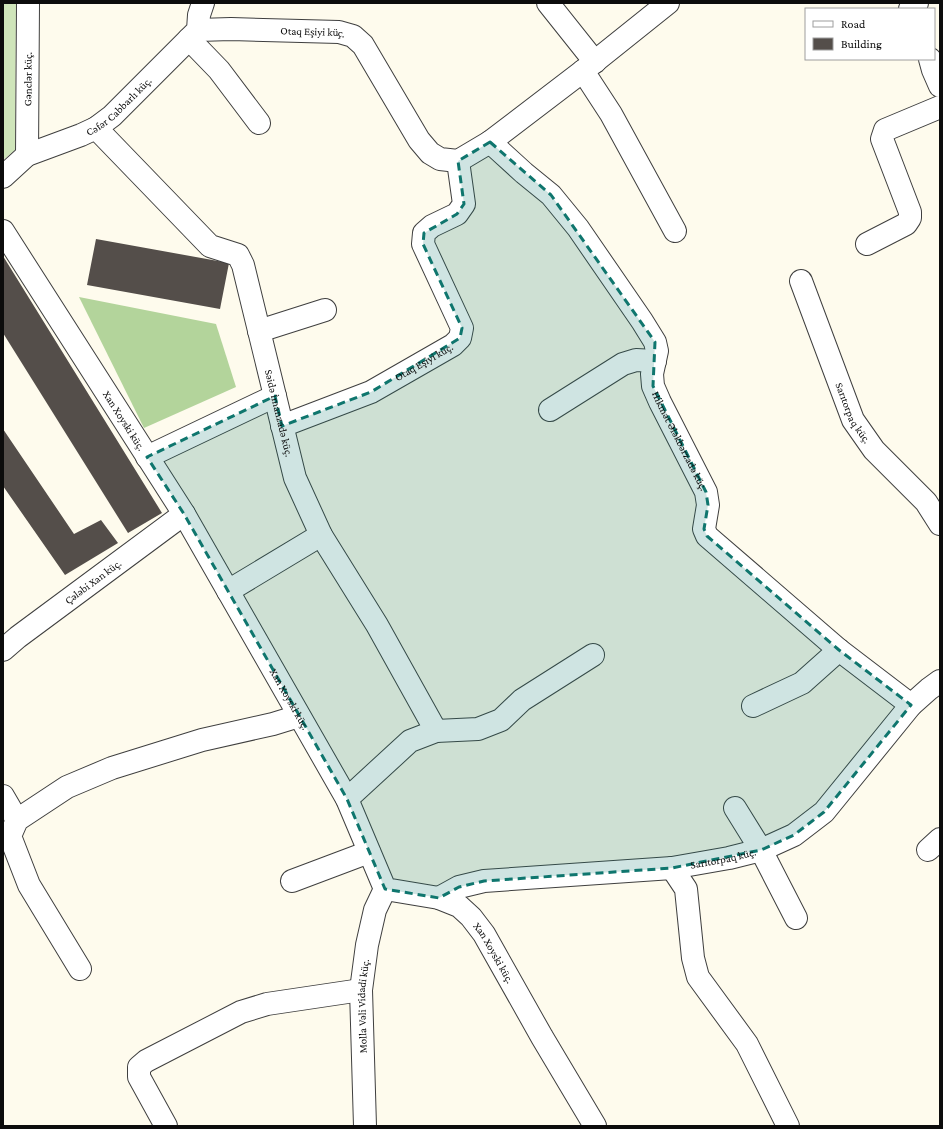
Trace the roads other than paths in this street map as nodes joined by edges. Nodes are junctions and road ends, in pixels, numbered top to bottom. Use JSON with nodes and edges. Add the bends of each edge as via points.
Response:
{"nodes":[{"id":1,"x":28,"y":3,"type":"edge"},
{"id":2,"x":203,"y":3,"type":"edge"},
{"id":3,"x":548,"y":3,"type":"edge"},
{"id":4,"x":668,"y":3,"type":"edge"},
{"id":5,"x":193,"y":35,"type":"junction"},
{"id":6,"x":930,"y":60,"type":"edge"},
{"id":7,"x":589,"y":66,"type":"junction"},
{"id":8,"x":940,"y":86,"type":"edge"},
{"id":9,"x":940,"y":107,"type":"edge"},
{"id":10,"x":259,"y":123,"type":"dead end"},
{"id":11,"x":96,"y":128,"type":"junction"},
{"id":12,"x":490,"y":142,"type":"junction"},
{"id":13,"x":27,"y":155,"type":"junction"},
{"id":14,"x":458,"y":161,"type":"junction"},
{"id":15,"x":3,"y":177,"type":"edge"},
{"id":16,"x":3,"y":231,"type":"edge"},
{"id":17,"x":675,"y":231,"type":"dead end"},
{"id":18,"x":867,"y":244,"type":"dead end"},
{"id":19,"x":801,"y":281,"type":"dead end"},
{"id":20,"x":325,"y":310,"type":"dead end"},
{"id":21,"x":259,"y":331,"type":"junction"},
{"id":22,"x":655,"y":361,"type":"junction"},
{"id":23,"x":275,"y":396,"type":"junction"},
{"id":24,"x":550,"y":410,"type":"dead end"},
{"id":25,"x":282,"y":426,"type":"junction"},
{"id":26,"x":147,"y":457,"type":"junction"},
{"id":27,"x":184,"y":514,"type":"junction"},
{"id":28,"x":940,"y":524,"type":"edge"},
{"id":29,"x":321,"y":535,"type":"junction"},
{"id":30,"x":228,"y":591,"type":"junction"},
{"id":31,"x":3,"y":650,"type":"edge"},
{"id":32,"x":839,"y":650,"type":"junction"},
{"id":33,"x":593,"y":655,"type":"dead end"},
{"id":34,"x":940,"y":681,"type":"edge"},
{"id":35,"x":911,"y":705,"type":"junction"},
{"id":36,"x":753,"y":706,"type":"dead end"},
{"id":37,"x":299,"y":716,"type":"junction"},
{"id":38,"x":436,"y":731,"type":"junction"},
{"id":39,"x":3,"y":796,"type":"edge"},
{"id":40,"x":347,"y":799,"type":"junction"},
{"id":41,"x":735,"y":808,"type":"dead end"},
{"id":42,"x":17,"y":820,"type":"junction"},
{"id":43,"x":761,"y":850,"type":"junction"},
{"id":44,"x":369,"y":852,"type":"junction"},
{"id":45,"x":672,"y":868,"type":"junction"},
{"id":46,"x":292,"y":882,"type":"dead end"},
{"id":47,"x":384,"y":889,"type":"junction"},
{"id":48,"x":439,"y":898,"type":"junction"},
{"id":49,"x":796,"y":918,"type":"dead end"},
{"id":50,"x":80,"y":969,"type":"dead end"},
{"id":51,"x":361,"y":990,"type":"junction"},
{"id":52,"x":166,"y":1126,"type":"edge"},
{"id":53,"x":365,"y":1126,"type":"edge"},
{"id":54,"x":595,"y":1126,"type":"edge"},
{"id":55,"x":788,"y":1126,"type":"edge"}],
"edges":[{"from":1,"to":13,"type":"street","name":"Gənclər küç."},
{"from":2,"to":5,"type":"street"},
{"from":3,"to":7,"type":"street"},
{"from":4,"to":7,"type":"street"},
{"from":5,"to":10,"type":"street"},
{"from":5,"to":11,"type":"street","name":"Cəfər Cabbarlı küç.","via":[[112,116]]},
{"from":5,"to":14,"type":"street","name":"Otaq Eşiyi küç.","via":[[231,28],[339,32],[353,36],[363,45],[419,140],[430,154],[440,159]]},
{"from":6,"to":8,"type":"street"},
{"from":7,"to":12,"type":"street"},
{"from":7,"to":17,"type":"street","via":[[611,114]]},
{"from":9,"to":18,"type":"street","via":[[885,130],[882,139],[910,212],[910,218],[906,224]]},
{"from":11,"to":13,"type":"street","name":"Cəfər Cabbarlı küç."},
{"from":11,"to":21,"type":"street","name":"Səidə İmanzadə küç.","via":[[210,246],[238,255],[243,265]]},
{"from":12,"to":14,"type":"street"},
{"from":12,"to":22,"type":"street","name":"Hikmət Ələkbərzadə küç.","via":[[551,195],[578,228],[655,342]]},
{"from":13,"to":15,"type":"street","name":"Cəfər Cabbarlı küç."},
{"from":14,"to":25,"type":"street","name":"Otaq Eşiyi küç.","via":[[464,204],[457,214],[432,226],[424,234],[423,244],[462,328],[460,338],[453,345],[371,392]]},
{"from":16,"to":26,"type":"street","name":"Xan Xoyski küç."},
{"from":19,"to":28,"type":"street","name":"Sarıtorpaq küç.","via":[[853,420],[874,450],[926,502]]},
{"from":20,"to":21,"type":"street"},
{"from":21,"to":23,"type":"street","name":"Səidə İmanzadə küç."},
{"from":22,"to":24,"type":"street","via":[[636,360],[623,364]]},
{"from":22,"to":32,"type":"street","name":"Hikmət Ələkbərzadə küç.","via":[[653,386],[706,492],[708,505],[704,529],[707,536]]},
{"from":23,"to":25,"type":"street","name":"Səidə İmanzadə küç."},
{"from":23,"to":26,"type":"street"},
{"from":25,"to":29,"type":"street","name":"Səidə İmanzadə küç.","via":[[295,478]]},
{"from":26,"to":27,"type":"street","name":"Xan Xoyski küç."},
{"from":27,"to":30,"type":"street","name":"Xan Xoyski küç."},
{"from":27,"to":31,"type":"street","name":"Çələbi Xan küç."},
{"from":29,"to":30,"type":"street"},
{"from":29,"to":38,"type":"street","name":"Səidə İmanzadə küç.","via":[[377,625]]},
{"from":30,"to":37,"type":"street","name":"Xan Xoyski küç."},
{"from":32,"to":35,"type":"street","name":"Hikmət Ələkbərzadə küç."},
{"from":32,"to":36,"type":"street","via":[[802,683]]},
{"from":33,"to":38,"type":"street","via":[[522,700],[501,720],[478,729]]},
{"from":34,"to":35,"type":"street","name":"Sarıtorpaq küç."},
{"from":35,"to":43,"type":"street","name":"Sarıtorpaq küç.","via":[[824,812],[794,835]]},
{"from":37,"to":40,"type":"street","name":"Xan Xoyski küç."},
{"from":37,"to":42,"type":"street","via":[[202,740],[112,768],[67,787]]},
{"from":38,"to":40,"type":"street","via":[[410,741]]},
{"from":39,"to":42,"type":"street"},
{"from":40,"to":44,"type":"street","name":"Xan Xoyski küç."},
{"from":41,"to":43,"type":"street"},
{"from":42,"to":50,"type":"street","via":[[10,836],[29,885]]},
{"from":43,"to":45,"type":"street","name":"Sarıtorpaq küç."},
{"from":43,"to":49,"type":"street"},
{"from":44,"to":46,"type":"street"},
{"from":44,"to":47,"type":"street","name":"Xan Xoyski küç."},
{"from":45,"to":48,"type":"street","name":"Sarıtorpaq küç.","via":[[484,881],[459,886]]},
{"from":45,"to":55,"type":"street","via":[[686,889],[693,958],[698,977],[747,1044]]},
{"from":47,"to":48,"type":"street","name":"Xan Xoyski küç."},
{"from":47,"to":51,"type":"street","name":"Molla Vəli Vidadi küç.","via":[[375,910],[367,944]]},
{"from":48,"to":54,"type":"street","name":"Xan Xoyski küç.","via":[[459,906],[484,934]]},
{"from":51,"to":52,"type":"street","via":[[267,1004],[241,1012],[146,1060],[139,1067],[139,1077]]},
{"from":51,"to":53,"type":"street","name":"Molla Vəli Vidadi küç."}]}
